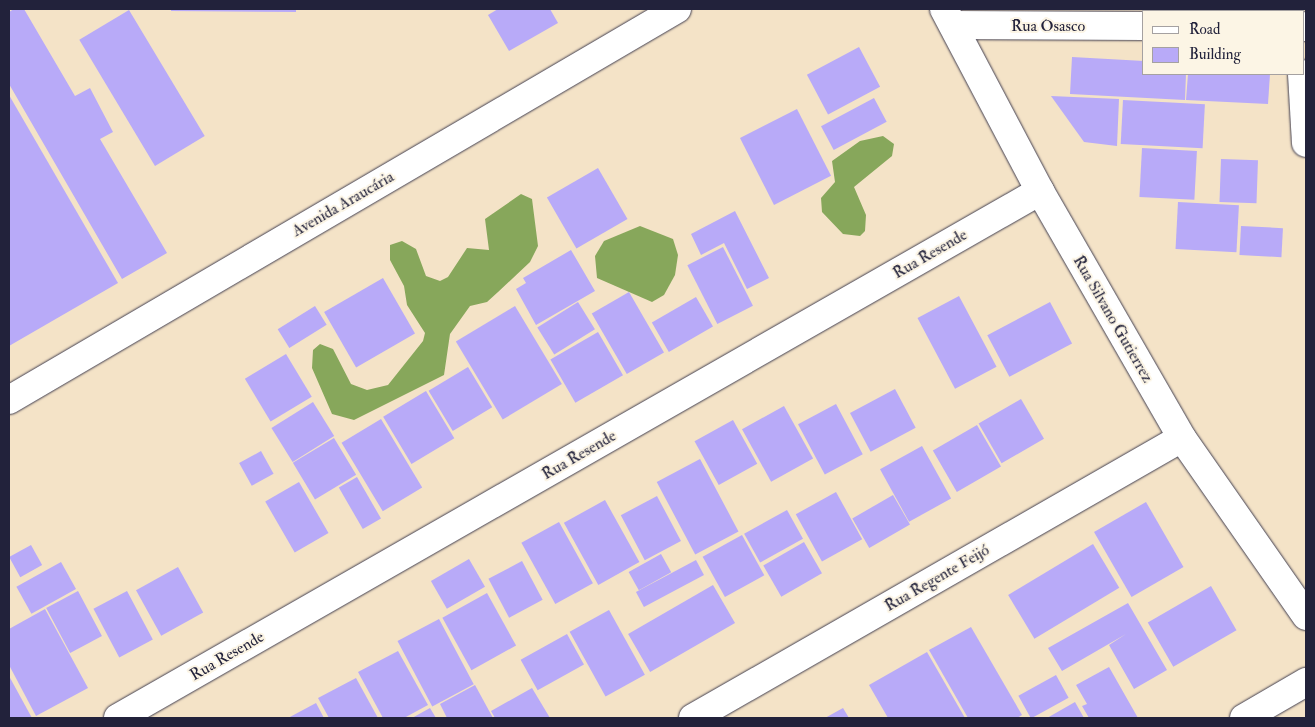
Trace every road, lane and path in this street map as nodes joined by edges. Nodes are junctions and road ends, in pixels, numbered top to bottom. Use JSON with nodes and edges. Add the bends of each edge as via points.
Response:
{"nodes":[{"id":1,"x":677,"y":9,"type":"edge"},
{"id":2,"x":948,"y":17,"type":"edge"},
{"id":3,"x":1142,"y":26,"type":"edge"},
{"id":4,"x":1302,"y":75,"type":"edge"},
{"id":5,"x":1306,"y":143,"type":"edge"},
{"id":6,"x":1040,"y":191,"type":"junction"},
{"id":7,"x":9,"y":400,"type":"edge"},
{"id":8,"x":1182,"y":438,"type":"junction"},
{"id":9,"x":1306,"y":616,"type":"edge"},
{"id":10,"x":1306,"y":682,"type":"edge"},
{"id":11,"x":118,"y":718,"type":"edge"},
{"id":12,"x":693,"y":718,"type":"edge"},
{"id":13,"x":1244,"y":718,"type":"edge"}],
"edges":[{"from":1,"to":7,"type":"street","name":"Avenida Araucária"},
{"from":2,"to":3,"type":"street","name":"Rua Osasco"},
{"from":2,"to":6,"type":"street","name":"Rua Silvano Gutierrez"},
{"from":4,"to":5,"type":"street"},
{"from":6,"to":8,"type":"street","name":"Rua Silvano Gutierrez"},
{"from":6,"to":11,"type":"street","name":"Rua Resende"},
{"from":8,"to":9,"type":"street","name":"Rua Silvano Gutierrez"},
{"from":8,"to":12,"type":"street","name":"Rua Regente Feijó"},
{"from":10,"to":13,"type":"street"}]}
